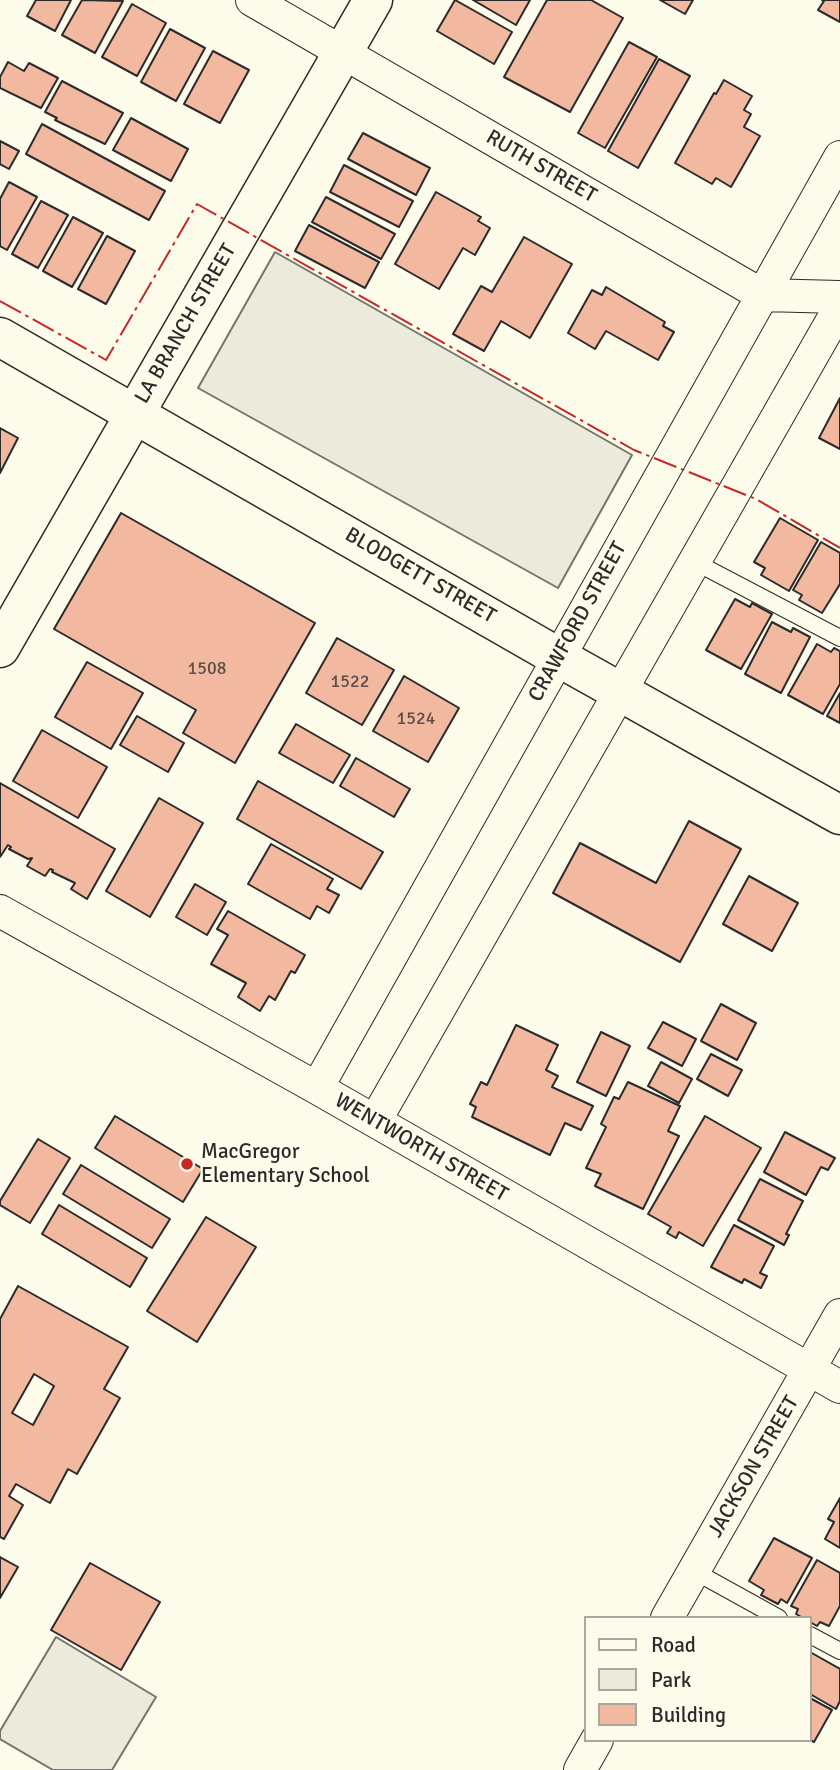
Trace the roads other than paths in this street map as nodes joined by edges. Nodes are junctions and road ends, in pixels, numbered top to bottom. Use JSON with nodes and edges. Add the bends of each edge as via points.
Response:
{"nodes":[{"id":1,"x":252,"y":0,"type":"edge"},
{"id":2,"x":373,"y":0,"type":"edge"},
{"id":3,"x":344,"y":52,"type":"junction"},
{"id":4,"x":840,"y":157,"type":"edge"},
{"id":5,"x":762,"y":295,"type":"junction"},
{"id":6,"x":840,"y":297,"type":"edge"},
{"id":7,"x":840,"y":307,"type":"edge"},
{"id":8,"x":0,"y":337,"type":"edge"},
{"id":9,"x":134,"y":412,"type":"junction"},
{"id":10,"x":693,"y":561,"type":"junction"},
{"id":11,"x":840,"y":638,"type":"edge"},
{"id":12,"x":0,"y":648,"type":"edge"},
{"id":13,"x":558,"y":657,"type":"junction"},
{"id":14,"x":619,"y":691,"type":"junction"},
{"id":15,"x":840,"y":815,"type":"edge"},
{"id":16,"x":0,"y":911,"type":"edge"},
{"id":17,"x":317,"y":1088,"type":"junction"},
{"id":18,"x":375,"y":1121,"type":"junction"},
{"id":19,"x":840,"y":1315,"type":"edge"},
{"id":20,"x":809,"y":1370,"type":"junction"},
{"id":21,"x":840,"y":1387,"type":"edge"},
{"id":22,"x":694,"y":1571,"type":"junction"},
{"id":23,"x":668,"y":1616,"type":"edge"},
{"id":24,"x":775,"y":1616,"type":"edge"},
{"id":25,"x":812,"y":1636,"type":"edge"},
{"id":26,"x":840,"y":1651,"type":"edge"},
{"id":27,"x":596,"y":1742,"type":"edge"},
{"id":28,"x":580,"y":1770,"type":"edge"}],
"edges":[{"from":1,"to":3,"type":"street","name":"RUTH STREET"},
{"from":2,"to":3,"type":"street","name":"LA BRANCH STREET"},
{"from":3,"to":5,"type":"street","name":"RUTH STREET"},
{"from":3,"to":9,"type":"street","name":"LA BRANCH STREET"},
{"from":4,"to":5,"type":"street","name":"CRAWFORD STREET"},
{"from":5,"to":6,"type":"street","name":"RUTH STREET"},
{"from":5,"to":13,"type":"street","name":"CRAWFORD STREET"},
{"from":7,"to":10,"type":"street"},
{"from":8,"to":9,"type":"street","name":"BLODGETT STREET"},
{"from":9,"to":12,"type":"street","name":"LA BRANCH STREET"},
{"from":9,"to":13,"type":"street","name":"BLODGETT STREET"},
{"from":10,"to":11,"type":"lane"},
{"from":10,"to":14,"type":"street"},
{"from":13,"to":14,"type":"street","name":"BLODGETT STREET"},
{"from":13,"to":17,"type":"street","name":"CRAWFORD STREET"},
{"from":14,"to":15,"type":"street","name":"BLODGETT STREET"},
{"from":14,"to":18,"type":"street"},
{"from":16,"to":17,"type":"street","name":"WENTWORTH STREET"},
{"from":17,"to":18,"type":"street","name":"WENTWORTH STREET"},
{"from":18,"to":20,"type":"street","name":"WENTWORTH STREET"},
{"from":19,"to":20,"type":"street","name":"JACKSON STREET"},
{"from":20,"to":21,"type":"street","name":"WENTWORTH STREET"},
{"from":20,"to":22,"type":"street","name":"JACKSON STREET"},
{"from":22,"to":23,"type":"street","name":"JACKSON STREET"},
{"from":22,"to":24,"type":"lane"},
{"from":25,"to":26,"type":"lane"},
{"from":27,"to":28,"type":"street"}]}
